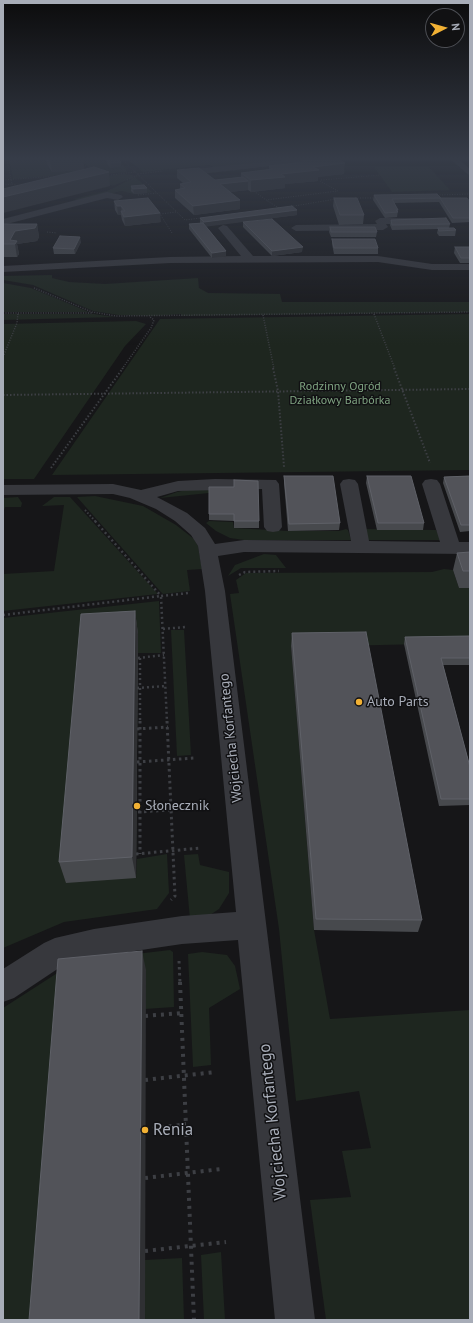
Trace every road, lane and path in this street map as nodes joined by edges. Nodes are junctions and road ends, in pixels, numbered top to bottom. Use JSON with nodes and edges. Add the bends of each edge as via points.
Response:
{"nodes":[{"id":1,"x":165,"y":222,"type":"edge"},
{"id":2,"x":380,"y":222,"type":"edge"},
{"id":3,"x":223,"y":228,"type":"edge"},
{"id":4,"x":172,"y":233,"type":"dead end"},
{"id":5,"x":307,"y":240,"type":"dead end"},
{"id":6,"x":316,"y":250,"type":"dead end"},
{"id":7,"x":383,"y":250,"type":"dead end"},
{"id":8,"x":250,"y":260,"type":"junction"},
{"id":9,"x":326,"y":260,"type":"junction"},
{"id":10,"x":389,"y":261,"type":"junction"},
{"id":11,"x":470,"y":267,"type":"edge"},
{"id":12,"x":3,"y":269,"type":"edge"},
{"id":13,"x":32,"y":287,"type":"dead end"},
{"id":14,"x":3,"y":312,"type":"edge"},
{"id":15,"x":470,"y":312,"type":"edge"},
{"id":16,"x":18,"y":313,"type":"junction"},
{"id":17,"x":96,"y":313,"type":"junction"},
{"id":18,"x":374,"y":314,"type":"junction"},
{"id":19,"x":263,"y":315,"type":"junction"},
{"id":20,"x":150,"y":317,"type":"junction"},
{"id":21,"x":162,"y":317,"type":"junction"},
{"id":22,"x":154,"y":320,"type":"junction"},
{"id":23,"x":3,"y":357,"type":"edge"},
{"id":24,"x":470,"y":389,"type":"edge"},
{"id":25,"x":403,"y":390,"type":"junction"},
{"id":26,"x":278,"y":391,"type":"junction"},
{"id":27,"x":102,"y":394,"type":"junction"},
{"id":28,"x":3,"y":395,"type":"edge"},
{"id":29,"x":431,"y":463,"type":"dead end"},
{"id":30,"x":285,"y":472,"type":"dead end"},
{"id":31,"x":349,"y":484,"type":"dead end"},
{"id":32,"x":431,"y":484,"type":"dead end"},
{"id":33,"x":46,"y":489,"type":"junction"},
{"id":34,"x":3,"y":490,"type":"edge"},
{"id":35,"x":140,"y":496,"type":"junction"},
{"id":36,"x":83,"y":509,"type":"dead end"},
{"id":37,"x":273,"y":527,"type":"dead end"},
{"id":38,"x":361,"y":547,"type":"junction"},
{"id":39,"x":452,"y":547,"type":"junction"},
{"id":40,"x":470,"y":548,"type":"edge"},
{"id":41,"x":209,"y":551,"type":"junction"},
{"id":42,"x":161,"y":596,"type":"junction"},
{"id":43,"x":3,"y":615,"type":"edge"},
{"id":44,"x":185,"y":627,"type":"dead end"},
{"id":45,"x":163,"y":629,"type":"junction"},
{"id":46,"x":164,"y":655,"type":"junction"},
{"id":47,"x":166,"y":686,"type":"junction"},
{"id":48,"x":139,"y":688,"type":"junction"},
{"id":49,"x":168,"y":727,"type":"junction"},
{"id":50,"x":138,"y":729,"type":"junction"},
{"id":51,"x":194,"y":758,"type":"dead end"},
{"id":52,"x":169,"y":760,"type":"junction"},
{"id":53,"x":138,"y":762,"type":"junction"},
{"id":54,"x":171,"y":810,"type":"junction"},
{"id":55,"x":138,"y":812,"type":"junction"},
{"id":56,"x":201,"y":848,"type":"dead end"},
{"id":57,"x":174,"y":850,"type":"junction"},
{"id":58,"x":169,"y":901,"type":"dead end"},
{"id":59,"x":251,"y":925,"type":"junction"},
{"id":60,"x":178,"y":931,"type":"junction"},
{"id":61,"x":3,"y":987,"type":"edge"},
{"id":62,"x":182,"y":1013,"type":"junction"},
{"id":63,"x":145,"y":1016,"type":"dead end"},
{"id":64,"x":215,"y":1072,"type":"dead end"},
{"id":65,"x":184,"y":1076,"type":"junction"},
{"id":66,"x":145,"y":1080,"type":"dead end"},
{"id":67,"x":186,"y":1124,"type":"junction"},
{"id":68,"x":145,"y":1130,"type":"dead end"},
{"id":69,"x":221,"y":1169,"type":"dead end"},
{"id":70,"x":188,"y":1173,"type":"junction"},
{"id":71,"x":145,"y":1178,"type":"dead end"},
{"id":72,"x":226,"y":1242,"type":"dead end"},
{"id":73,"x":191,"y":1246,"type":"junction"},
{"id":74,"x":145,"y":1251,"type":"dead end"},
{"id":75,"x":194,"y":1320,"type":"edge"},
{"id":76,"x":295,"y":1320,"type":"edge"}],
"edges":[{"from":1,"to":4,"type":"path"},
{"from":2,"to":5,"type":"street","via":[[383,227],[293,225]]},
{"from":3,"to":8,"type":"street"},
{"from":6,"to":9,"type":"street"},
{"from":7,"to":10,"type":"street"},
{"from":8,"to":9,"type":"street"},
{"from":8,"to":12,"type":"street","via":[[170,260]]},
{"from":9,"to":10,"type":"street"},
{"from":10,"to":11,"type":"street","via":[[432,267]]},
{"from":13,"to":17,"type":"path"},
{"from":14,"to":16,"type":"path"},
{"from":15,"to":18,"type":"path"},
{"from":16,"to":17,"type":"path"},
{"from":16,"to":23,"type":"path","via":[[17,323]]},
{"from":17,"to":20,"type":"path"},
{"from":18,"to":19,"type":"path"},
{"from":18,"to":25,"type":"path"},
{"from":19,"to":21,"type":"path"},
{"from":19,"to":26,"type":"path"},
{"from":20,"to":21,"type":"path"},
{"from":20,"to":22,"type":"path"},
{"from":21,"to":22,"type":"path"},
{"from":22,"to":27,"type":"path","via":[[151,328]]},
{"from":24,"to":25,"type":"path"},
{"from":25,"to":26,"type":"path"},
{"from":25,"to":29,"type":"path"},
{"from":26,"to":27,"type":"path"},
{"from":26,"to":30,"type":"path"},
{"from":27,"to":28,"type":"path"},
{"from":27,"to":33,"type":"path","via":[[41,481],[41,485]]},
{"from":31,"to":38,"type":"street"},
{"from":32,"to":39,"type":"street"},
{"from":33,"to":34,"type":"street","name":"Wojciecha Korfantego"},
{"from":33,"to":35,"type":"street","name":"Wojciecha Korfantego","via":[[113,488]]},
{"from":35,"to":37,"type":"street","via":[[178,486],[270,484]]},
{"from":35,"to":41,"type":"street","name":"Wojciecha Korfantego","via":[[162,505],[181,517],[198,532]]},
{"from":36,"to":42,"type":"path"},
{"from":38,"to":39,"type":"street"},
{"from":38,"to":41,"type":"street","via":[[244,546]]},
{"from":39,"to":40,"type":"street"},
{"from":41,"to":59,"type":"street","name":"Wojciecha Korfantego"},
{"from":42,"to":43,"type":"path"},
{"from":42,"to":45,"type":"path"},
{"from":44,"to":45,"type":"path"},
{"from":45,"to":46,"type":"path"},
{"from":46,"to":47,"type":"path"},
{"from":46,"to":48,"type":"path","via":[[139,658]]},
{"from":47,"to":48,"type":"path"},
{"from":47,"to":49,"type":"path"},
{"from":48,"to":50,"type":"path"},
{"from":49,"to":50,"type":"path"},
{"from":49,"to":52,"type":"path"},
{"from":50,"to":53,"type":"path"},
{"from":51,"to":52,"type":"path"},
{"from":52,"to":53,"type":"path"},
{"from":52,"to":54,"type":"path"},
{"from":53,"to":55,"type":"path"},
{"from":54,"to":55,"type":"path"},
{"from":54,"to":57,"type":"path"},
{"from":55,"to":57,"type":"path","via":[[138,854]]},
{"from":56,"to":57,"type":"path"},
{"from":57,"to":58,"type":"path","via":[[175,896]]},
{"from":59,"to":60,"type":"street"},
{"from":59,"to":76,"type":"street","name":"Wojciecha Korfantego"},
{"from":60,"to":61,"type":"street","via":[[94,942],[55,953]]},
{"from":60,"to":62,"type":"path"},
{"from":62,"to":63,"type":"path"},
{"from":62,"to":65,"type":"path"},
{"from":64,"to":65,"type":"path"},
{"from":65,"to":66,"type":"path"},
{"from":65,"to":67,"type":"path"},
{"from":67,"to":68,"type":"path"},
{"from":67,"to":70,"type":"path"},
{"from":69,"to":70,"type":"path"},
{"from":70,"to":71,"type":"path"},
{"from":70,"to":73,"type":"path"},
{"from":72,"to":73,"type":"path"},
{"from":73,"to":74,"type":"path"},
{"from":73,"to":75,"type":"path"}]}
